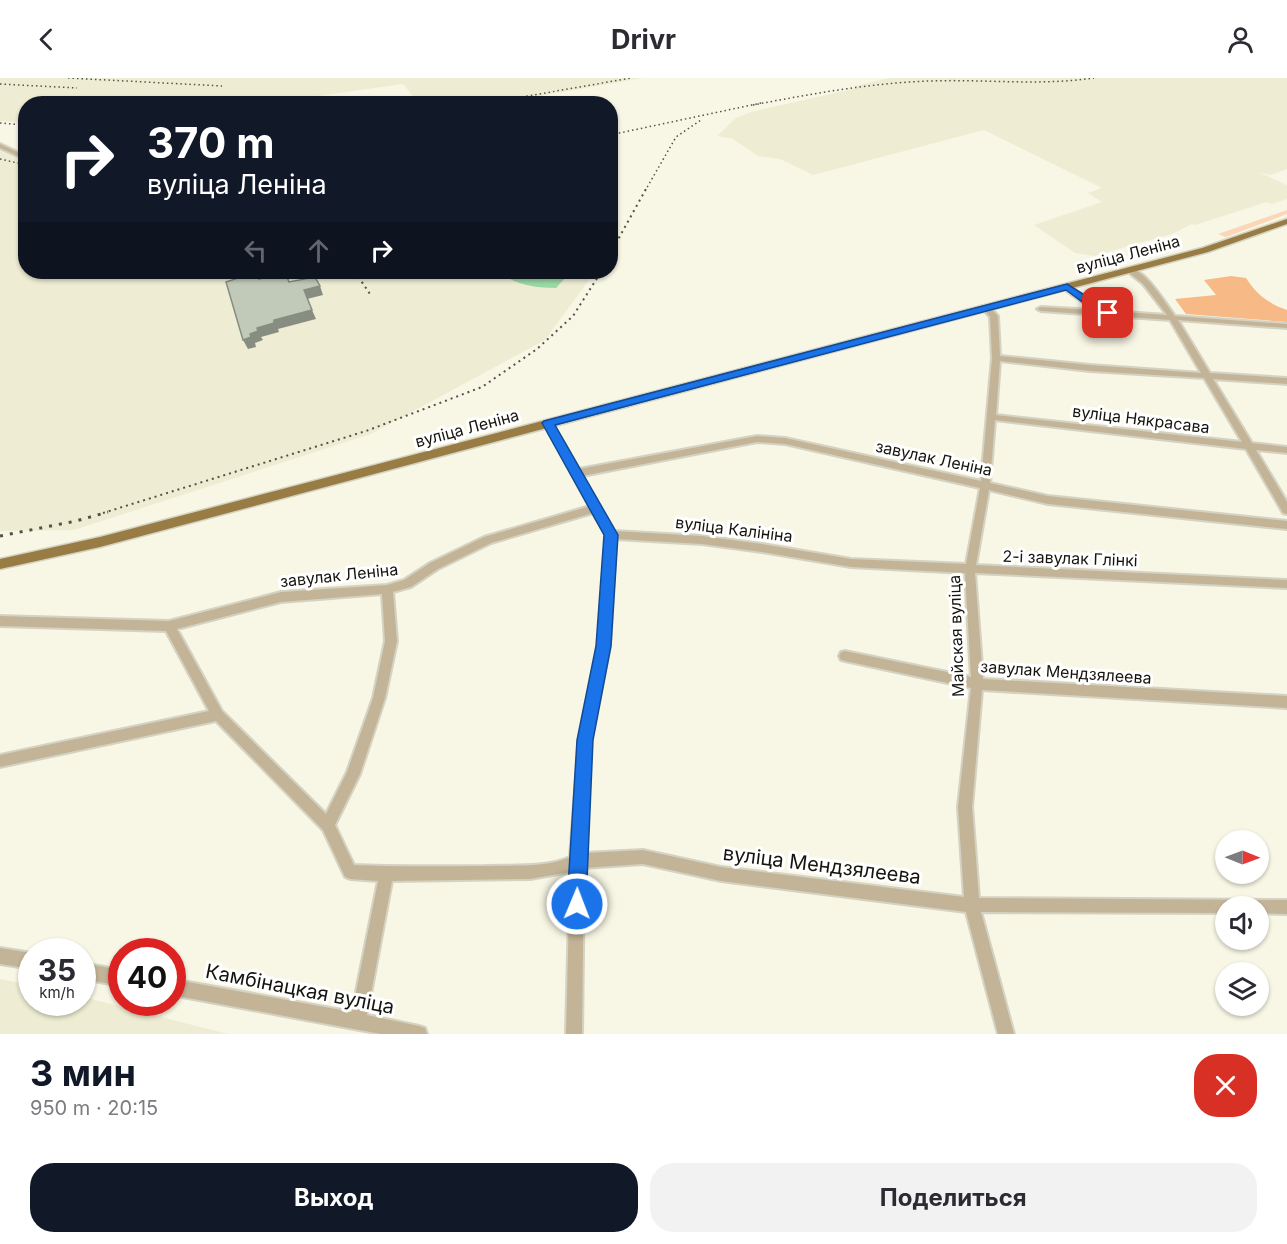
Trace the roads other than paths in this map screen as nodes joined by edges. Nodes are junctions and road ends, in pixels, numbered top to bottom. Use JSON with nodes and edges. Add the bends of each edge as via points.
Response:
{"nodes":[{"id":1,"x":0,"y":146,"type":"edge"},
{"id":2,"x":18,"y":154,"type":"edge"},
{"id":3,"x":1287,"y":221,"type":"edge"},
{"id":4,"x":1131,"y":270,"type":"junction"},
{"id":5,"x":1067,"y":287,"type":"junction"},
{"id":6,"x":986,"y":308,"type":"junction"},
{"id":7,"x":1041,"y":309,"type":"dead end"},
{"id":8,"x":1108,"y":313,"type":"junction"},
{"id":9,"x":1172,"y":317,"type":"junction"},
{"id":10,"x":1287,"y":326,"type":"edge"},
{"id":11,"x":996,"y":358,"type":"junction"},
{"id":12,"x":1207,"y":375,"type":"junction"},
{"id":13,"x":1287,"y":381,"type":"edge"},
{"id":14,"x":991,"y":417,"type":"junction"},
{"id":15,"x":548,"y":423,"type":"junction"},
{"id":16,"x":1249,"y":447,"type":"junction"},
{"id":17,"x":1287,"y":450,"type":"edge"},
{"id":18,"x":578,"y":473,"type":"junction"},
{"id":19,"x":985,"y":487,"type":"junction"},
{"id":20,"x":597,"y":508,"type":"junction"},
{"id":21,"x":1287,"y":510,"type":"edge"},
{"id":22,"x":1287,"y":525,"type":"edge"},
{"id":23,"x":611,"y":535,"type":"junction"},
{"id":24,"x":851,"y":563,"type":"joint"},
{"id":25,"x":0,"y":564,"type":"edge"},
{"id":26,"x":970,"y":570,"type":"junction"},
{"id":27,"x":1287,"y":584,"type":"edge"},
{"id":28,"x":387,"y":589,"type":"junction"},
{"id":29,"x":0,"y":621,"type":"edge"},
{"id":30,"x":169,"y":626,"type":"junction"},
{"id":31,"x":845,"y":656,"type":"dead end"},
{"id":32,"x":977,"y":684,"type":"junction"},
{"id":33,"x":1287,"y":702,"type":"edge"},
{"id":34,"x":218,"y":715,"type":"junction"},
{"id":35,"x":0,"y":761,"type":"edge"},
{"id":36,"x":327,"y":825,"type":"junction"},
{"id":37,"x":578,"y":861,"type":"junction"},
{"id":38,"x":386,"y":874,"type":"junction"},
{"id":39,"x":972,"y":905,"type":"junction"},
{"id":40,"x":1215,"y":906,"type":"edge"},
{"id":41,"x":1269,"y":906,"type":"edge"},
{"id":42,"x":1287,"y":907,"type":"edge"},
{"id":43,"x":0,"y":956,"type":"edge"},
{"id":44,"x":18,"y":959,"type":"edge"},
{"id":45,"x":186,"y":989,"type":"edge"},
{"id":46,"x":358,"y":1020,"type":"junction"},
{"id":47,"x":419,"y":1034,"type":"edge"},
{"id":48,"x":574,"y":1034,"type":"edge"},
{"id":49,"x":1006,"y":1034,"type":"edge"}],
"edges":[{"from":1,"to":2,"type":"street"},
{"from":3,"to":4,"type":"main road","name":"вуліца Леніна","via":[[1205,250]]},
{"from":4,"to":5,"type":"main road","name":"вуліца Леніна"},
{"from":4,"to":9,"type":"street","via":[[1146,282]]},
{"from":5,"to":6,"type":"main road","name":"вуліца Леніна"},
{"from":5,"to":8,"type":"street"},
{"from":6,"to":11,"type":"street","name":"Майская вуліца","via":[[994,316]]},
{"from":6,"to":15,"type":"main road","name":"вуліца Леніна"},
{"from":7,"to":8,"type":"street"},
{"from":8,"to":9,"type":"street"},
{"from":9,"to":10,"type":"street"},
{"from":9,"to":12,"type":"street"},
{"from":11,"to":12,"type":"street"},
{"from":11,"to":14,"type":"street","name":"Майская вуліца"},
{"from":12,"to":13,"type":"street"},
{"from":12,"to":16,"type":"street"},
{"from":14,"to":16,"type":"street","name":"вуліца Някрасава"},
{"from":14,"to":19,"type":"street","name":"Майская вуліца"},
{"from":15,"to":18,"type":"street"},
{"from":15,"to":25,"type":"main road","name":"вуліца Леніна","via":[[100,542]]},
{"from":16,"to":17,"type":"street","name":"вуліца Някрасава"},
{"from":16,"to":21,"type":"street"},
{"from":18,"to":19,"type":"street","name":"завулак Леніна","via":[[757,439],[785,441]]},
{"from":18,"to":20,"type":"street"},
{"from":19,"to":22,"type":"street","name":"завулак Леніна","via":[[1048,500]]},
{"from":19,"to":26,"type":"street","name":"Майская вуліца"},
{"from":20,"to":23,"type":"street"},
{"from":20,"to":28,"type":"street","name":"завулак Леніна","via":[[488,540],[407,584]]},
{"from":23,"to":24,"type":"street","name":"вуліца Калініна","via":[[646,534]]},
{"from":23,"to":37,"type":"street","via":[[604,646],[585,740]]},
{"from":24,"to":26,"type":"street","name":"2-і завулак Глінкі"},
{"from":26,"to":27,"type":"street","name":"2-і завулак Глінкі"},
{"from":26,"to":32,"type":"street","name":"Майская вуліца"},
{"from":28,"to":30,"type":"street","name":"завулак Леніна","via":[[281,597]]},
{"from":28,"to":36,"type":"street","via":[[391,641],[379,698],[353,774]]},
{"from":29,"to":30,"type":"street","name":"завулак Леніна"},
{"from":30,"to":34,"type":"street","name":"вуліца Мендзялеева"},
{"from":31,"to":32,"type":"street","name":"завулак Мендзялеева"},
{"from":32,"to":33,"type":"street","name":"завулак Мендзялеева"},
{"from":32,"to":39,"type":"street","name":"Майская вуліца","via":[[964,807]]},
{"from":34,"to":35,"type":"street"},
{"from":34,"to":36,"type":"street","name":"вуліца Мендзялеева"},
{"from":36,"to":38,"type":"street","name":"вуліца Мендзялеева","via":[[350,872]]},
{"from":37,"to":38,"type":"street","name":"вуліца Мендзялеева","via":[[530,872]]},
{"from":37,"to":39,"type":"street","name":"вуліца Мендзялеева","via":[[643,857],[721,874]]},
{"from":37,"to":48,"type":"street"},
{"from":38,"to":46,"type":"street"},
{"from":39,"to":40,"type":"street","name":"вуліца Мендзялеева"},
{"from":39,"to":49,"type":"street","name":"Майская вуліца"},
{"from":41,"to":42,"type":"street","name":"вуліца Мендзялеева"},
{"from":43,"to":44,"type":"street"},
{"from":45,"to":46,"type":"street","name":"Камбінацкая вуліца"},
{"from":46,"to":47,"type":"street","name":"Камбінацкая вуліца"}]}
